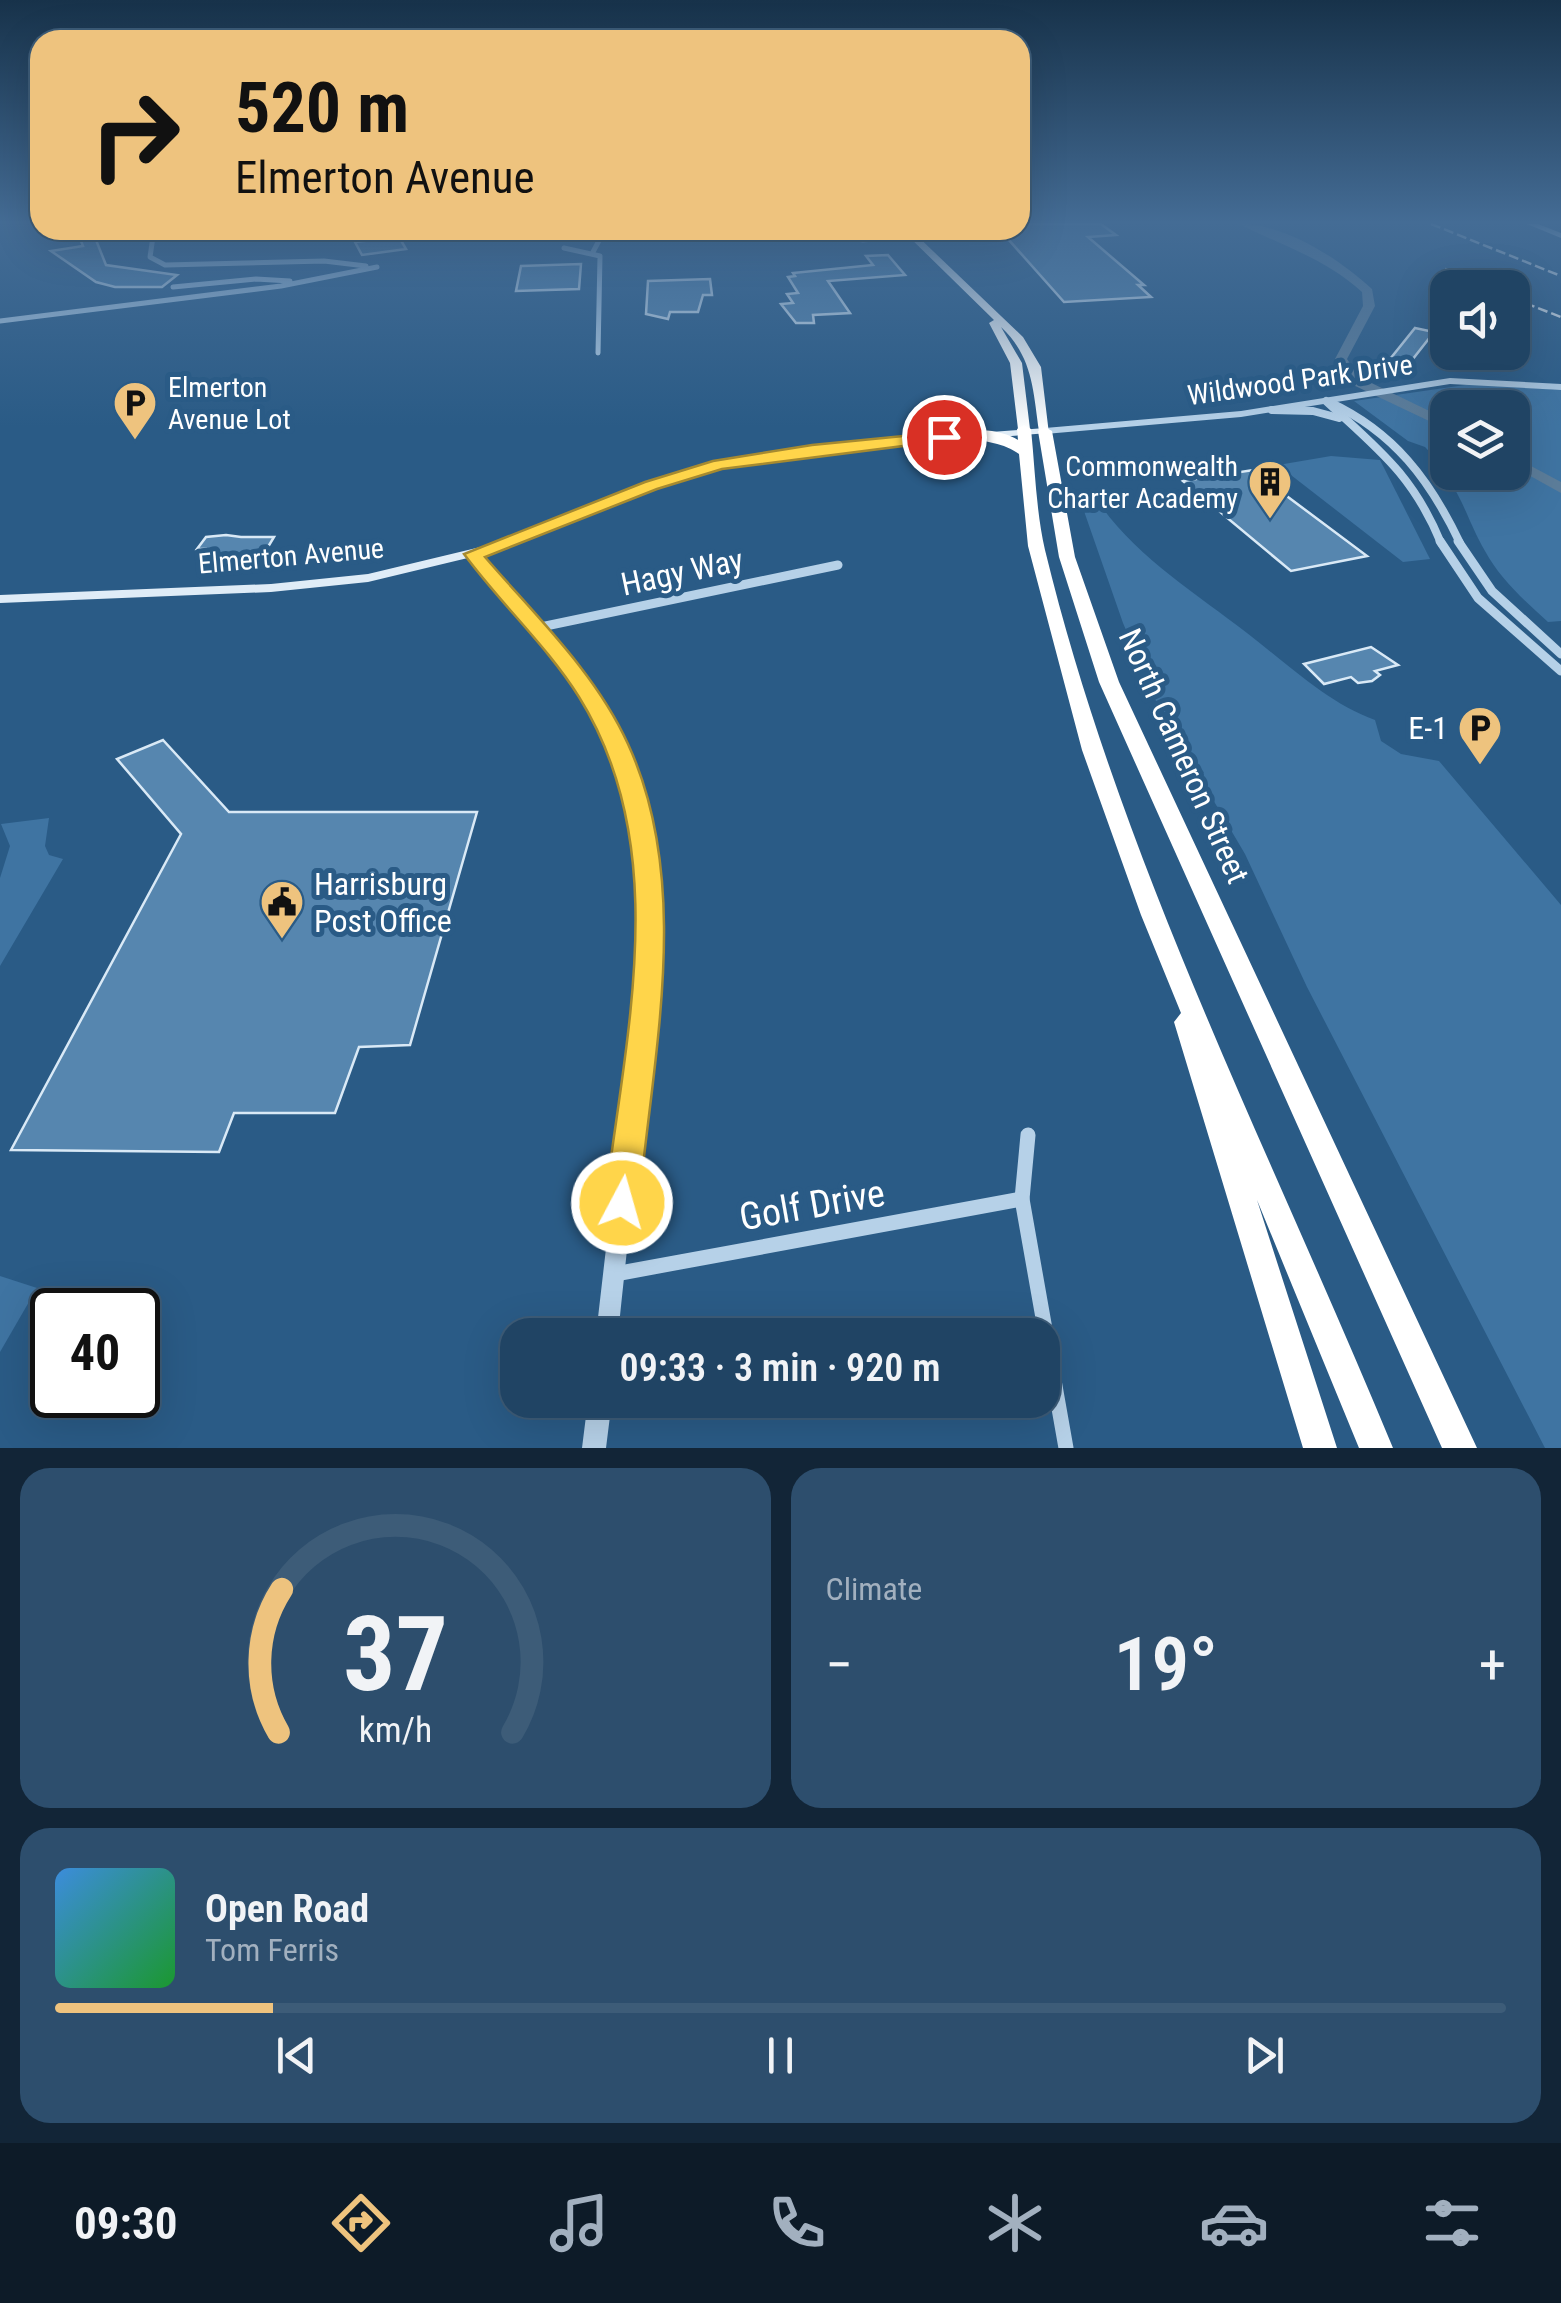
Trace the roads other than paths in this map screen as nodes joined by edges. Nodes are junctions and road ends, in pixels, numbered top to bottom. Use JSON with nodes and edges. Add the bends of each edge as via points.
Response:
{"nodes":[{"id":1,"x":229,"y":292,"type":"edge"},
{"id":2,"x":599,"y":292,"type":"edge"},
{"id":3,"x":964,"y":292,"type":"edge"},
{"id":4,"x":969,"y":292,"type":"edge"},
{"id":5,"x":0,"y":321,"type":"edge"},
{"id":6,"x":598,"y":353,"type":"dead end"},
{"id":7,"x":1561,"y":387,"type":"edge"},
{"id":8,"x":1326,"y":401,"type":"junction"},
{"id":9,"x":1266,"y":410,"type":"junction"},
{"id":10,"x":1345,"y":421,"type":"junction"},
{"id":11,"x":973,"y":434,"type":"joint"},
{"id":12,"x":1031,"y":437,"type":"junction"},
{"id":13,"x":474,"y":554,"type":"junction"},
{"id":14,"x":838,"y":565,"type":"dead end"},
{"id":15,"x":0,"y":599,"type":"edge"},
{"id":16,"x":536,"y":628,"type":"junction"},
{"id":17,"x":1561,"y":654,"type":"edge"},
{"id":18,"x":1561,"y":671,"type":"edge"},
{"id":19,"x":1153,"y":915,"type":"junction"},
{"id":20,"x":1028,"y":1135,"type":"dead end"},
{"id":21,"x":1022,"y":1199,"type":"junction"},
{"id":22,"x":614,"y":1274,"type":"junction"},
{"id":23,"x":609,"y":1318,"type":"edge"},
{"id":24,"x":1408,"y":1326,"type":"junction"},
{"id":25,"x":598,"y":1418,"type":"edge"},
{"id":26,"x":594,"y":1448,"type":"edge"},
{"id":27,"x":1066,"y":1448,"type":"edge"},
{"id":28,"x":1320,"y":1448,"type":"edge"},
{"id":29,"x":1376,"y":1448,"type":"edge"},
{"id":30,"x":1460,"y":1448,"type":"edge"},
{"id":31,"x":1474,"y":1448,"type":"edge"}],
"edges":[{"from":1,"to":5,"type":"street"},
{"from":2,"to":6,"type":"street"},
{"from":3,"to":12,"type":"highway","name":"North Cameron Street","via":[[1006,340]]},
{"from":4,"to":12,"type":"highway","name":"North Cameron Street","via":[[1018,336],[1037,375]]},
{"from":7,"to":8,"type":"street","name":"Wildwood Park Drive","via":[[1474,380]]},
{"from":8,"to":9,"type":"street","name":"Wildwood Park Drive"},
{"from":8,"to":10,"type":"street"},
{"from":8,"to":17,"type":"street","via":[[1413,464],[1437,495],[1478,575]]},
{"from":9,"to":10,"type":"street","via":[[1318,412]]},
{"from":9,"to":12,"type":"street","name":"Wildwood Park Drive"},
{"from":10,"to":18,"type":"street","via":[[1405,474],[1446,556],[1478,598]]},
{"from":11,"to":12,"type":"highway"},
{"from":11,"to":13,"type":"main road","name":"Elmerton Avenue","via":[[719,465]]},
{"from":12,"to":19,"type":"highway","name":"North Cameron Street","via":[[1036,546],[1061,648]]},
{"from":12,"to":24,"type":"highway","name":"North Cameron Street","via":[[1109,682]]},
{"from":13,"to":15,"type":"main road","name":"Elmerton Avenue","via":[[316,584]]},
{"from":13,"to":16,"type":"street"},
{"from":14,"to":16,"type":"street","name":"Hagy Way"},
{"from":16,"to":22,"type":"street","via":[[585,689],[616,743],[646,845],[649,952]]},
{"from":19,"to":28,"type":"highway"},
{"from":19,"to":29,"type":"highway"},
{"from":20,"to":21,"type":"street"},
{"from":21,"to":22,"type":"street","name":"Golf Drive"},
{"from":21,"to":27,"type":"street"},
{"from":22,"to":23,"type":"street"},
{"from":24,"to":30,"type":"highway"},
{"from":24,"to":31,"type":"highway"},
{"from":25,"to":26,"type":"street"}]}
